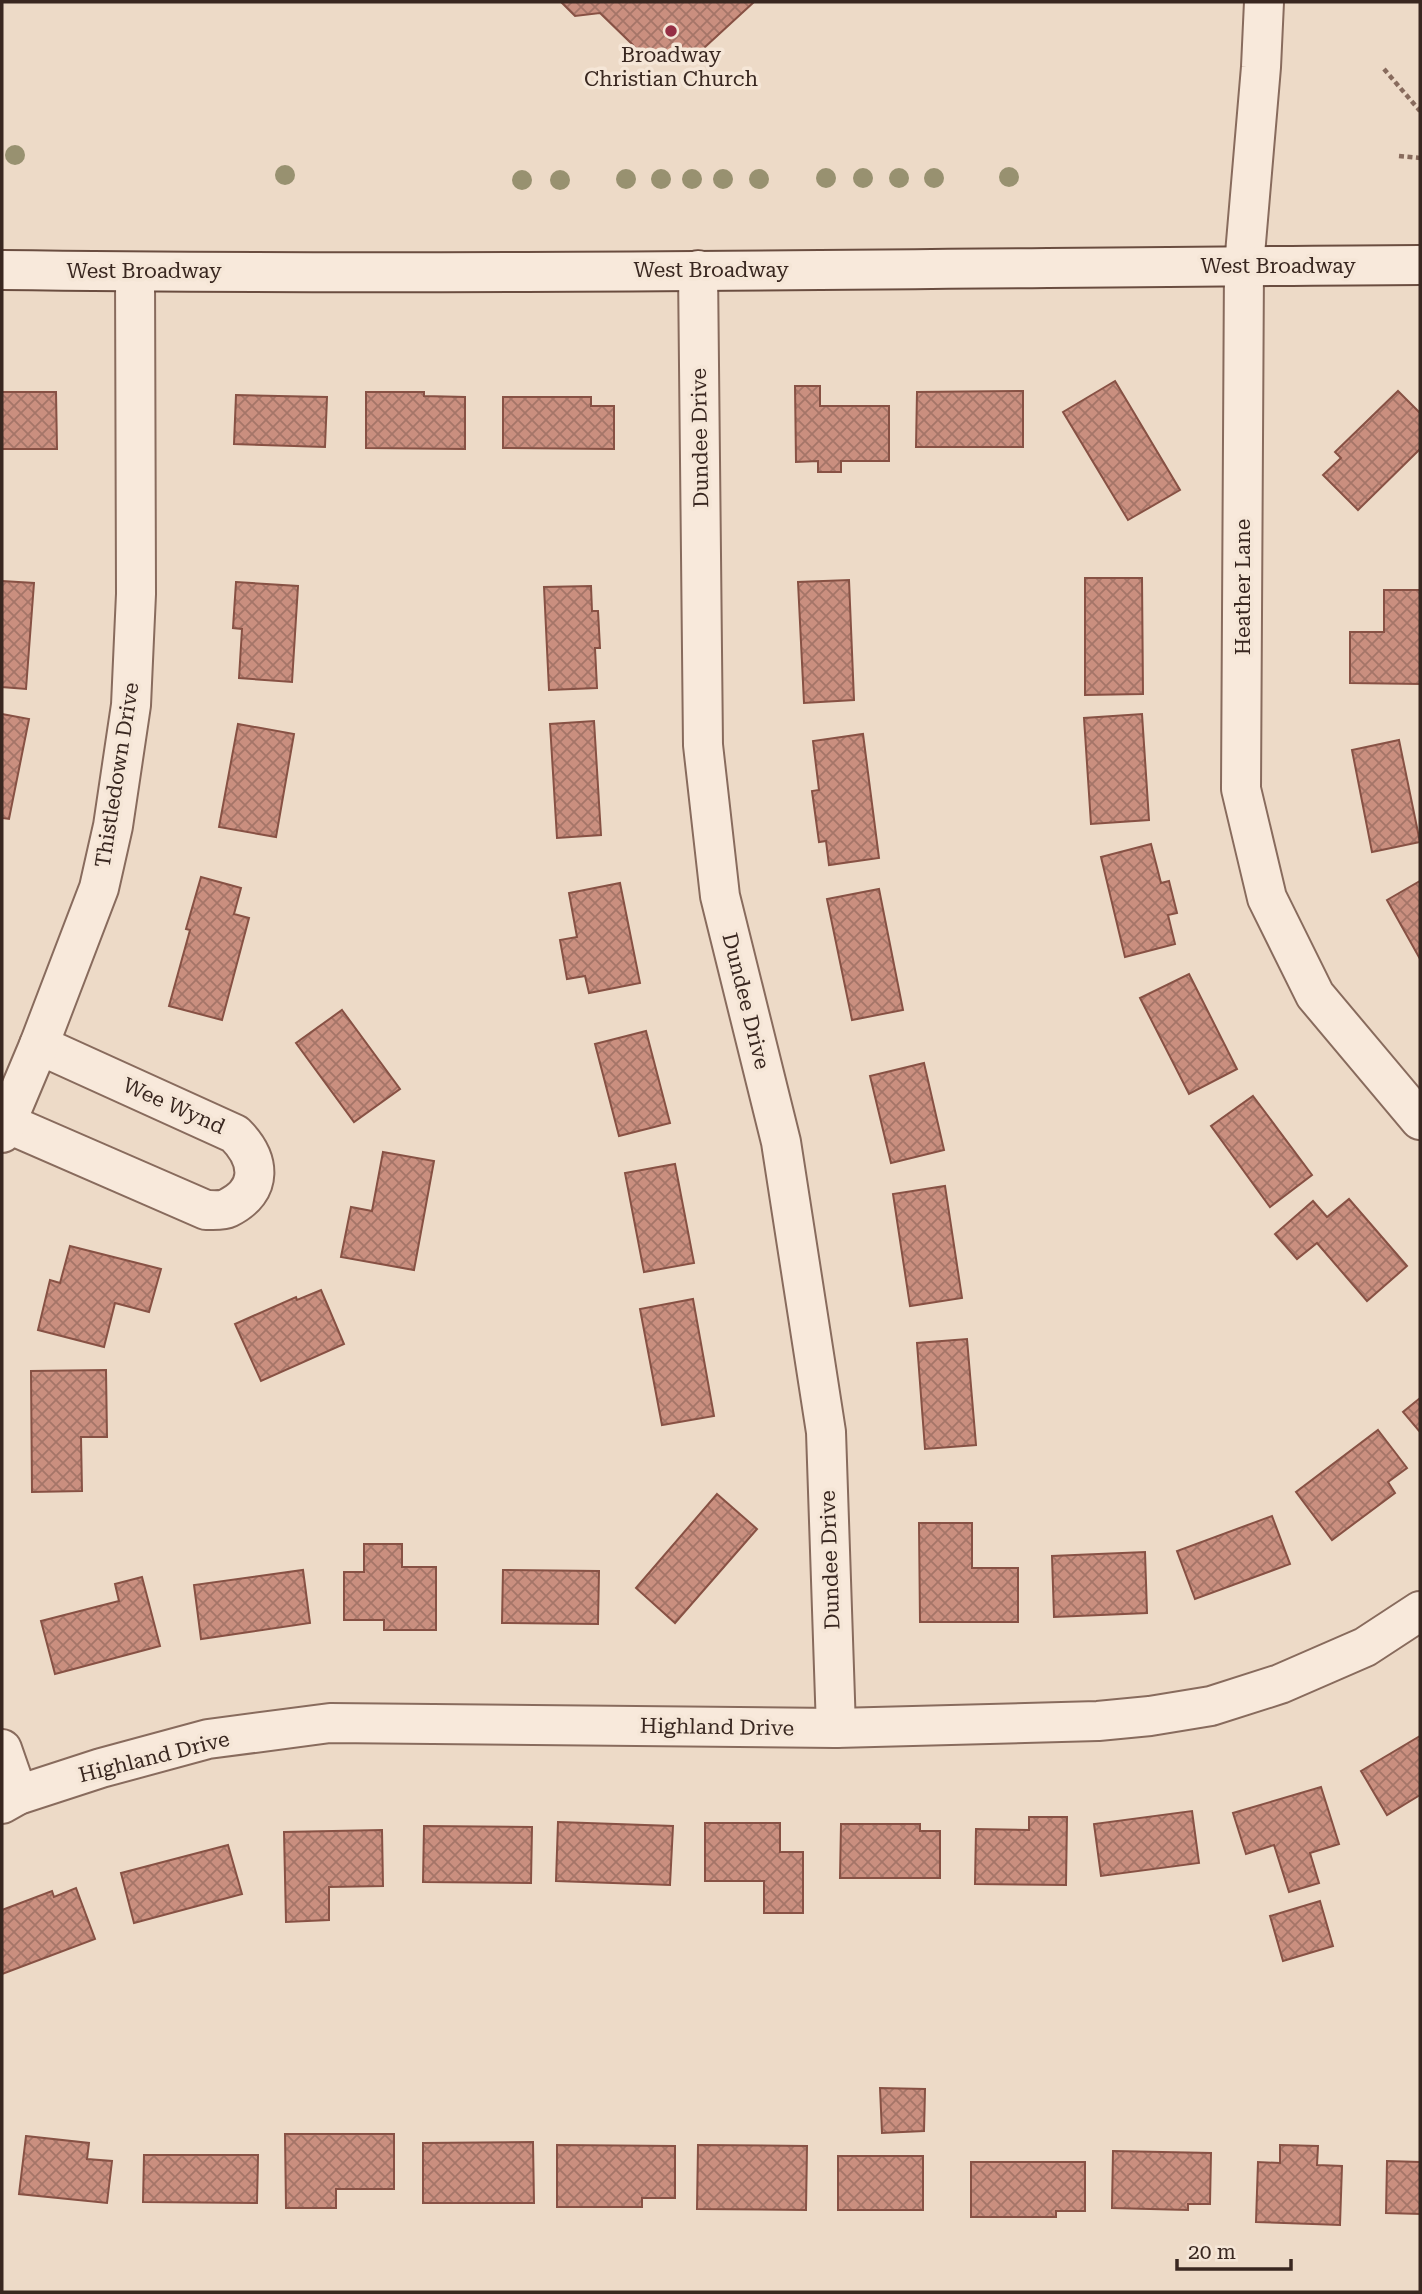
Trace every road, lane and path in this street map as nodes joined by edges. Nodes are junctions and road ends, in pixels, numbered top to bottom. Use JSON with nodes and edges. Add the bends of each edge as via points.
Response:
{"nodes":[{"id":1,"x":1264,"y":2,"type":"edge"},
{"id":2,"x":1384,"y":69,"type":"dead end"},
{"id":3,"x":1420,"y":111,"type":"edge"},
{"id":4,"x":1399,"y":156,"type":"dead end"},
{"id":5,"x":1420,"y":158,"type":"edge"},
{"id":6,"x":1420,"y":265,"type":"edge"},
{"id":7,"x":1244,"y":266,"type":"junction"},
{"id":8,"x":2,"y":270,"type":"edge"},
{"id":9,"x":698,"y":270,"type":"junction"},
{"id":10,"x":135,"y":272,"type":"junction"},
{"id":11,"x":40,"y":1045,"type":"junction"},
{"id":12,"x":1420,"y":1120,"type":"edge"},
{"id":13,"x":4,"y":1128,"type":"edge"},
{"id":14,"x":1420,"y":1611,"type":"edge"},
{"id":15,"x":835,"y":1728,"type":"junction"},
{"id":16,"x":2,"y":1749,"type":"edge"},
{"id":17,"x":10,"y":1799,"type":"edge"}],
"edges":[{"from":1,"to":7,"type":"street","name":"Heather Lane"},
{"from":2,"to":3,"type":"path"},
{"from":4,"to":5,"type":"path"},
{"from":6,"to":7,"type":"street","name":"West Broadway"},
{"from":7,"to":9,"type":"street","name":"West Broadway"},
{"from":7,"to":12,"type":"street","name":"Heather Lane","via":[[1241,789],[1267,898],[1315,995]]},
{"from":8,"to":10,"type":"street","name":"West Broadway"},
{"from":9,"to":10,"type":"street","name":"West Broadway"},
{"from":9,"to":15,"type":"street","name":"Dundee Drive","via":[[703,745],[720,896],[781,1142],[826,1432]]},
{"from":10,"to":11,"type":"street","name":"Thistledown Drive","via":[[136,594],[131,705],[99,888]]},
{"from":11,"to":13,"type":"street","name":"Thistledown Drive"},
{"from":11,"to":13,"type":"street","name":"Wee Wynd","via":[[236,1134],[255,1165],[254,1182],[226,1209],[206,1210]]},
{"from":14,"to":15,"type":"street","name":"Highland Drive","via":[[1365,1647],[1280,1684],[1211,1706],[1098,1721]]},
{"from":15,"to":17,"type":"street","name":"Highland Drive","via":[[330,1723],[208,1740]]},
{"from":16,"to":17,"type":"street"}]}
